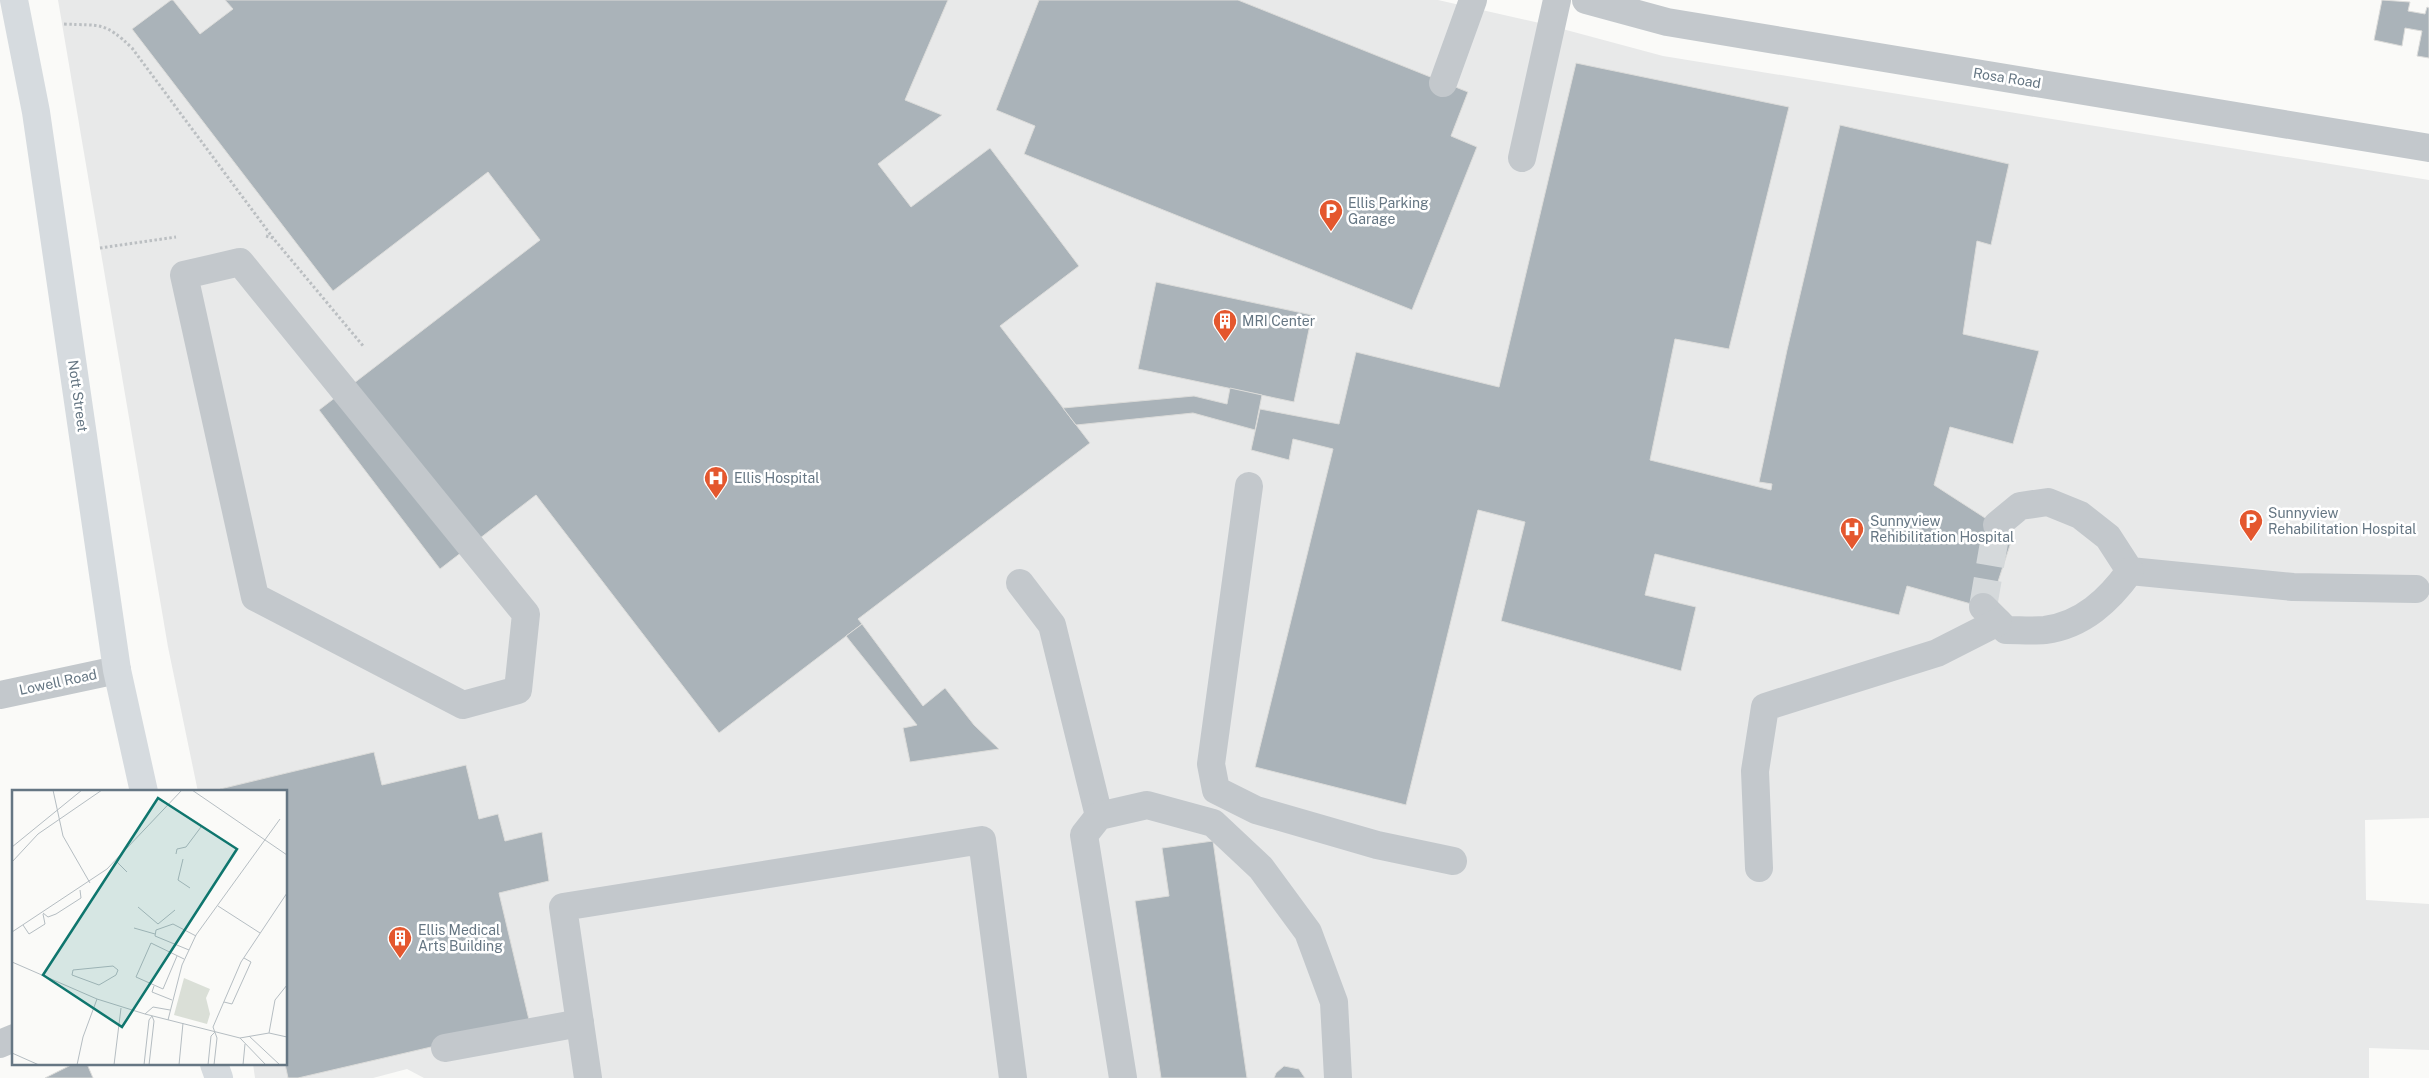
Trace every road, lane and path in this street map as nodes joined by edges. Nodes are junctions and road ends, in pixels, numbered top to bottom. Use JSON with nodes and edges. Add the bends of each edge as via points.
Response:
{"nodes":[{"id":1,"x":14,"y":0,"type":"edge"},
{"id":2,"x":1473,"y":0,"type":"edge"},
{"id":3,"x":1557,"y":0,"type":"edge"},
{"id":4,"x":1586,"y":0,"type":"edge"},
{"id":5,"x":64,"y":24,"type":"dead end"},
{"id":6,"x":1444,"y":82,"type":"dead end"},
{"id":7,"x":2429,"y":148,"type":"edge"},
{"id":8,"x":1522,"y":158,"type":"dead end"},
{"id":9,"x":273,"y":238,"type":"dead end"},
{"id":10,"x":343,"y":391,"type":"joint"},
{"id":11,"x":1248,"y":486,"type":"dead end"},
{"id":12,"x":1996,"y":525,"type":"tunnel mouth"},
{"id":13,"x":2130,"y":571,"type":"junction"},
{"id":14,"x":1020,"y":584,"type":"dead end"},
{"id":15,"x":2416,"y":589,"type":"dead end"},
{"id":16,"x":117,"y":670,"type":"junction"},
{"id":17,"x":0,"y":695,"type":"edge"},
{"id":18,"x":144,"y":790,"type":"edge"},
{"id":19,"x":1098,"y":816,"type":"junction"},
{"id":20,"x":1453,"y":861,"type":"dead end"},
{"id":21,"x":1759,"y":868,"type":"dead end"},
{"id":22,"x":580,"y":1023,"type":"junction"},
{"id":23,"x":12,"y":1039,"type":"edge"},
{"id":24,"x":0,"y":1044,"type":"edge"},
{"id":25,"x":445,"y":1048,"type":"dead end"},
{"id":26,"x":215,"y":1066,"type":"edge"},
{"id":27,"x":219,"y":1078,"type":"edge"},
{"id":28,"x":588,"y":1078,"type":"edge"},
{"id":29,"x":1013,"y":1078,"type":"edge"},
{"id":30,"x":1124,"y":1078,"type":"edge"},
{"id":31,"x":1338,"y":1078,"type":"edge"}],
"edges":[{"from":1,"to":16,"type":"main road","name":"Nott Street","via":[[36,112]]},
{"from":2,"to":6,"type":"street"},
{"from":3,"to":8,"type":"street"},
{"from":4,"to":7,"type":"street","name":"Rosa Road","via":[[1667,22]]},
{"from":5,"to":9,"type":"path","via":[[105,26],[132,48]]},
{"from":10,"to":10,"type":"street","via":[[240,262],[184,275],[255,597],[463,705],[518,690],[526,614]]},
{"from":11,"to":20,"type":"street","via":[[1211,764],[1216,790],[1256,810],[1377,845]]},
{"from":12,"to":13,"type":"street","via":[[2020,506],[2048,502],[2080,515],[2108,537]]},
{"from":13,"to":15,"type":"street","via":[[2292,587]]},
{"from":13,"to":21,"type":"street","via":[[2113,594],[2083,618],[2046,630],[2006,630],[1991,614],[1937,653],[1765,707],[1755,770]]},
{"from":14,"to":19,"type":"street","via":[[1052,625]]},
{"from":16,"to":17,"type":"street","name":"Lowell Road"},
{"from":16,"to":18,"type":"main road","name":"Nott Street"},
{"from":19,"to":30,"type":"street","via":[[1084,835]]},
{"from":19,"to":31,"type":"street","via":[[1147,805],[1213,823],[1261,868],[1308,932],[1334,1002]]},
{"from":22,"to":25,"type":"street"},
{"from":22,"to":28,"type":"street"},
{"from":22,"to":29,"type":"street","via":[[563,907],[982,840]]},
{"from":23,"to":24,"type":"street"},
{"from":26,"to":27,"type":"main road"}]}
